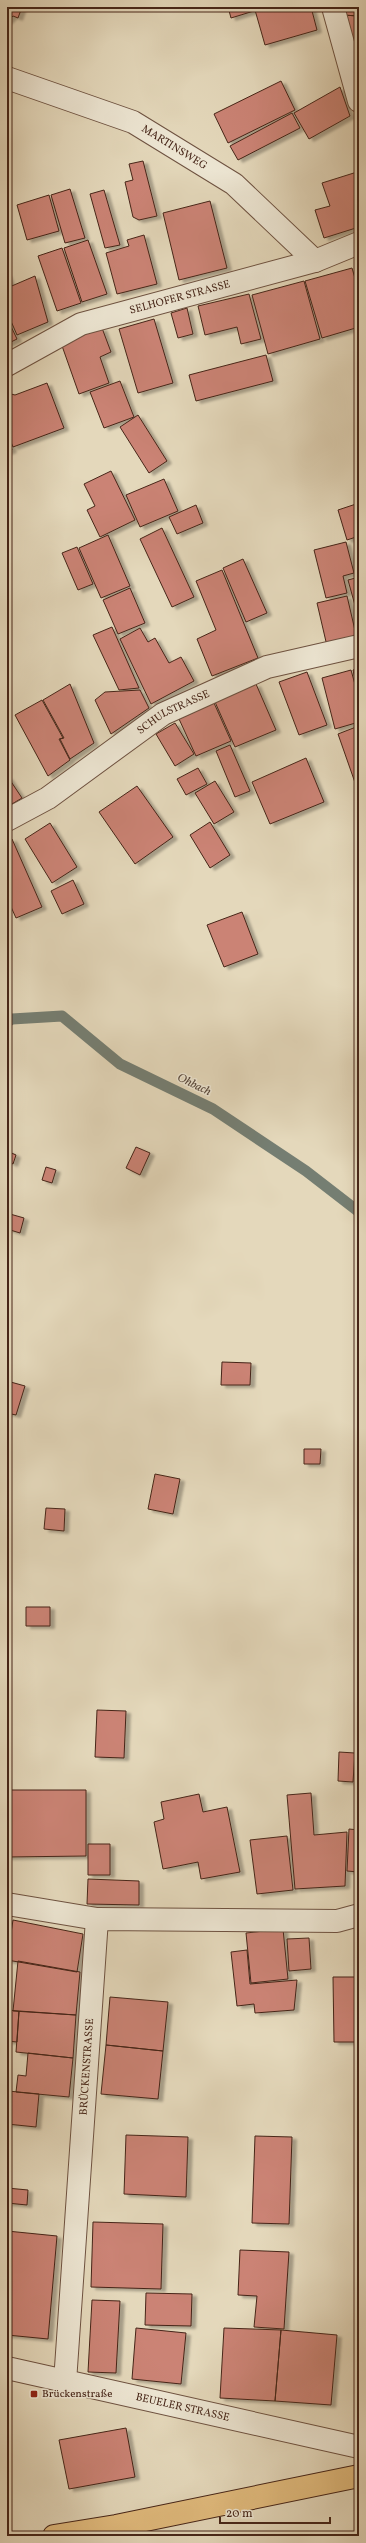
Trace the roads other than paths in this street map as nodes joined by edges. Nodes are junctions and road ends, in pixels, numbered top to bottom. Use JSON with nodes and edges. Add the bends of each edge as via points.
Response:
{"nodes":[{"id":1,"x":333,"y":7,"type":"edge"},
{"id":2,"x":7,"y":78,"type":"edge"},
{"id":3,"x":359,"y":101,"type":"edge"},
{"id":4,"x":359,"y":243,"type":"edge"},
{"id":5,"x":315,"y":261,"type":"junction"},
{"id":6,"x":7,"y":365,"type":"edge"},
{"id":7,"x":359,"y":646,"type":"edge"},
{"id":8,"x":7,"y":820,"type":"edge"},
{"id":9,"x":7,"y":1904,"type":"edge"},
{"id":10,"x":359,"y":1916,"type":"edge"},
{"id":11,"x":97,"y":1919,"type":"junction"},
{"id":12,"x":7,"y":2368,"type":"edge"},
{"id":13,"x":65,"y":2382,"type":"junction"},
{"id":14,"x":359,"y":2447,"type":"edge"},
{"id":15,"x":359,"y":2476,"type":"edge"},
{"id":16,"x":116,"y":2531,"type":"edge"},
{"id":17,"x":54,"y":2536,"type":"edge"}],
"edges":[{"from":1,"to":3,"type":"street"},
{"from":2,"to":5,"type":"street","name":"MARTINSWEG","via":[[133,122],[234,184]]},
{"from":4,"to":5,"type":"street","name":"SELHOFER STRASSE"},
{"from":5,"to":6,"type":"street","name":"SELHOFER STRASSE","via":[[82,324]]},
{"from":7,"to":8,"type":"street","name":"SCHULSTRASSE","via":[[266,666],[163,714],[48,798]]},
{"from":9,"to":11,"type":"street"},
{"from":10,"to":11,"type":"street","via":[[336,1921]]},
{"from":11,"to":13,"type":"street","name":"BRÜCKENSTRASSE"},
{"from":12,"to":13,"type":"street","name":"BEUELER STRASSE"},
{"from":13,"to":14,"type":"street","name":"BEUELER STRASSE"},
{"from":15,"to":16,"type":"main road"},
{"from":16,"to":17,"type":"main road"}]}
